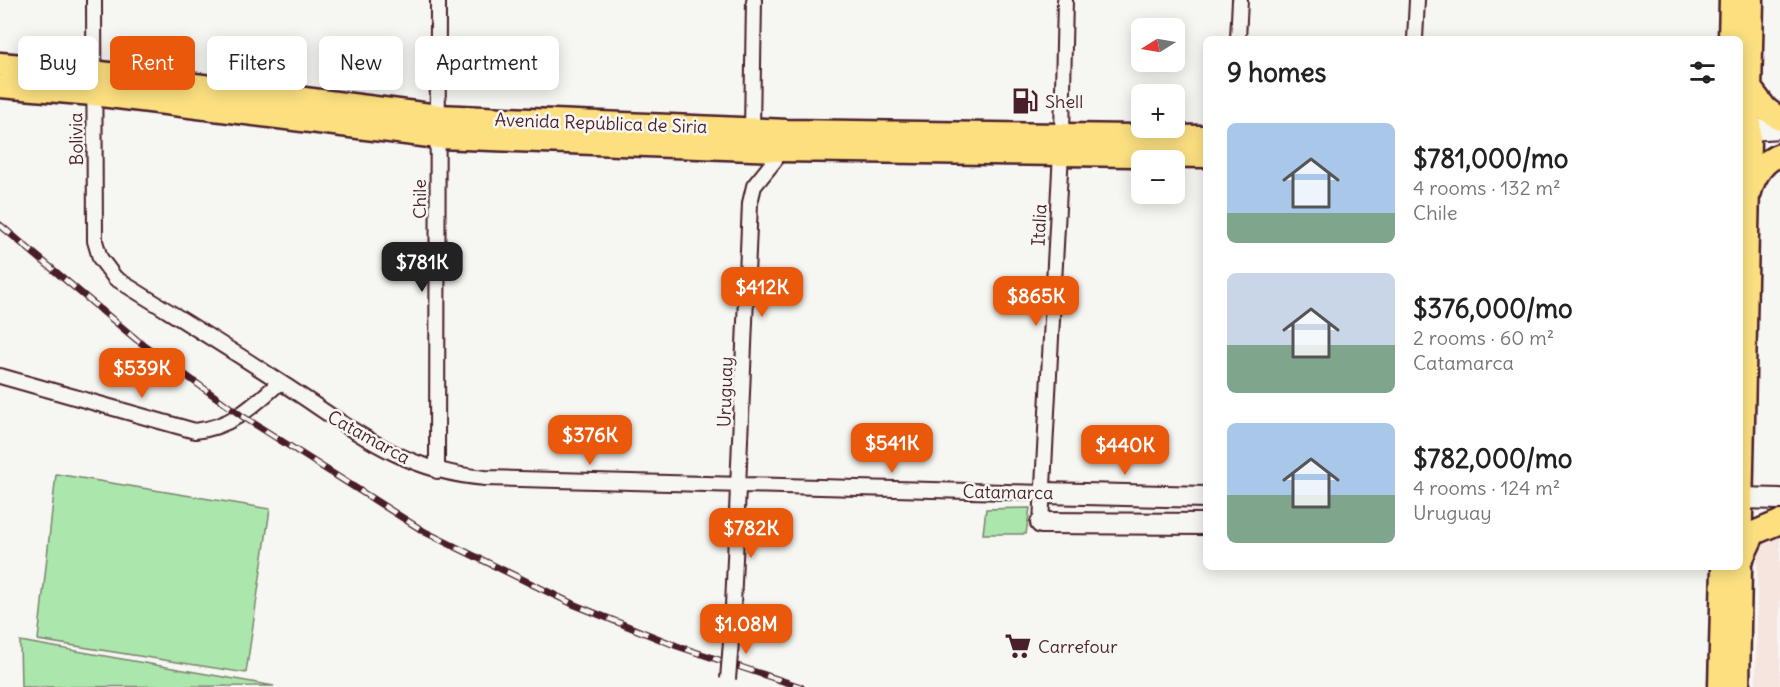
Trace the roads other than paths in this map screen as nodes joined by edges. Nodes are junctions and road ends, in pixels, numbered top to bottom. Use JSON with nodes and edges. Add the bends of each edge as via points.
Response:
{"nodes":[{"id":1,"x":94,"y":0,"type":"edge"},
{"id":2,"x":438,"y":0,"type":"edge"},
{"id":3,"x":754,"y":0,"type":"edge"},
{"id":4,"x":1065,"y":0,"type":"edge"},
{"id":5,"x":1240,"y":0,"type":"edge"},
{"id":6,"x":1417,"y":0,"type":"edge"},
{"id":7,"x":1731,"y":0,"type":"edge"},
{"id":8,"x":1752,"y":0,"type":"edge"},
{"id":9,"x":94,"y":36,"type":"edge"},
{"id":10,"x":1238,"y":36,"type":"edge"},
{"id":11,"x":1415,"y":36,"type":"edge"},
{"id":12,"x":1730,"y":36,"type":"edge"},
{"id":13,"x":0,"y":64,"type":"edge"},
{"id":14,"x":18,"y":68,"type":"edge"},
{"id":15,"x":98,"y":84,"type":"edge"},
{"id":16,"x":18,"y":85,"type":"edge"},
{"id":17,"x":0,"y":86,"type":"edge"},
{"id":18,"x":1749,"y":88,"type":"junction"},
{"id":19,"x":93,"y":90,"type":"edge"},
{"id":20,"x":1780,"y":119,"type":"edge"},
{"id":21,"x":438,"y":127,"type":"junction"},
{"id":22,"x":1780,"y":128,"type":"edge"},
{"id":23,"x":768,"y":137,"type":"junction"},
{"id":24,"x":1203,"y":137,"type":"edge"},
{"id":25,"x":1745,"y":142,"type":"edge"},
{"id":26,"x":1061,"y":144,"type":"junction"},
{"id":27,"x":1780,"y":150,"type":"edge"},
{"id":28,"x":1780,"y":155,"type":"edge"},
{"id":29,"x":1203,"y":156,"type":"edge"},
{"id":30,"x":1746,"y":205,"type":"junction"},
{"id":31,"x":95,"y":241,"type":"joint"},
{"id":32,"x":0,"y":376,"type":"edge"},
{"id":33,"x":1743,"y":381,"type":"edge"},
{"id":34,"x":280,"y":382,"type":"junction"},
{"id":35,"x":437,"y":471,"type":"junction"},
{"id":36,"x":740,"y":486,"type":"junction"},
{"id":37,"x":1044,"y":493,"type":"junction"},
{"id":38,"x":1203,"y":496,"type":"edge"},
{"id":39,"x":1743,"y":498,"type":"edge"},
{"id":40,"x":1780,"y":499,"type":"edge"},
{"id":41,"x":1743,"y":522,"type":"edge"},
{"id":42,"x":1780,"y":522,"type":"edge"},
{"id":43,"x":1041,"y":523,"type":"joint"},
{"id":44,"x":1203,"y":524,"type":"edge"},
{"id":45,"x":1743,"y":552,"type":"edge"},
{"id":46,"x":1734,"y":570,"type":"edge"},
{"id":47,"x":728,"y":683,"type":"edge"},
{"id":48,"x":1720,"y":687,"type":"edge"},
{"id":49,"x":1738,"y":687,"type":"edge"}],
"edges":[{"from":1,"to":9,"type":"street","name":"Bolivia"},
{"from":2,"to":21,"type":"street","name":"Chile"},
{"from":3,"to":23,"type":"street"},
{"from":4,"to":26,"type":"street","name":"Italia"},
{"from":5,"to":10,"type":"street"},
{"from":6,"to":11,"type":"street"},
{"from":7,"to":12,"type":"main road"},
{"from":8,"to":18,"type":"main road"},
{"from":13,"to":14,"type":"main road","name":"Avenida República de Siria"},
{"from":15,"to":21,"type":"main road","name":"Avenida República de Siria"},
{"from":16,"to":17,"type":"main road","name":"Avenida República de Siria"},
{"from":18,"to":20,"type":"main road"},
{"from":18,"to":25,"type":"main road"},
{"from":19,"to":31,"type":"street","name":"Bolivia"},
{"from":21,"to":23,"type":"main road","name":"Avenida República de Siria"},
{"from":21,"to":23,"type":"main road","name":"Avenida República de Siria"},
{"from":21,"to":35,"type":"street","name":"Chile"},
{"from":22,"to":25,"type":"main road"},
{"from":23,"to":26,"type":"main road","name":"Avenida República de Siria"},
{"from":23,"to":36,"type":"street","name":"Uruguay","via":[[750,203]]},
{"from":24,"to":26,"type":"main road","name":"Avenida República de Siria"},
{"from":25,"to":27,"type":"main road"},
{"from":25,"to":30,"type":"main road"},
{"from":26,"to":29,"type":"main road","name":"Avenida República de Siria"},
{"from":26,"to":37,"type":"street","name":"Italia"},
{"from":28,"to":30,"type":"main road","via":[[1765,164],[1755,178]]},
{"from":30,"to":33,"type":"main road"},
{"from":31,"to":34,"type":"street","name":"Catamarca","via":[[100,258],[115,278]]},
{"from":32,"to":34,"type":"street","via":[[195,431],[212,429],[242,416]]},
{"from":34,"to":35,"type":"street","name":"Catamarca","via":[[399,458]]},
{"from":35,"to":36,"type":"street","name":"Catamarca","via":[[485,478]]},
{"from":36,"to":37,"type":"street","name":"Catamarca"},
{"from":36,"to":47,"type":"street","name":"Uruguay","bridge":true},
{"from":37,"to":38,"type":"main road","name":"Catamarca"},
{"from":37,"to":43,"type":"street","name":"Italia"},
{"from":39,"to":40,"type":"main road"},
{"from":41,"to":42,"type":"main road"},
{"from":42,"to":45,"type":"main road","via":[[1754,533]]},
{"from":43,"to":44,"type":"main road","name":"Catamarca"},
{"from":46,"to":48,"type":"main road"},
{"from":46,"to":49,"type":"main road"}]}
